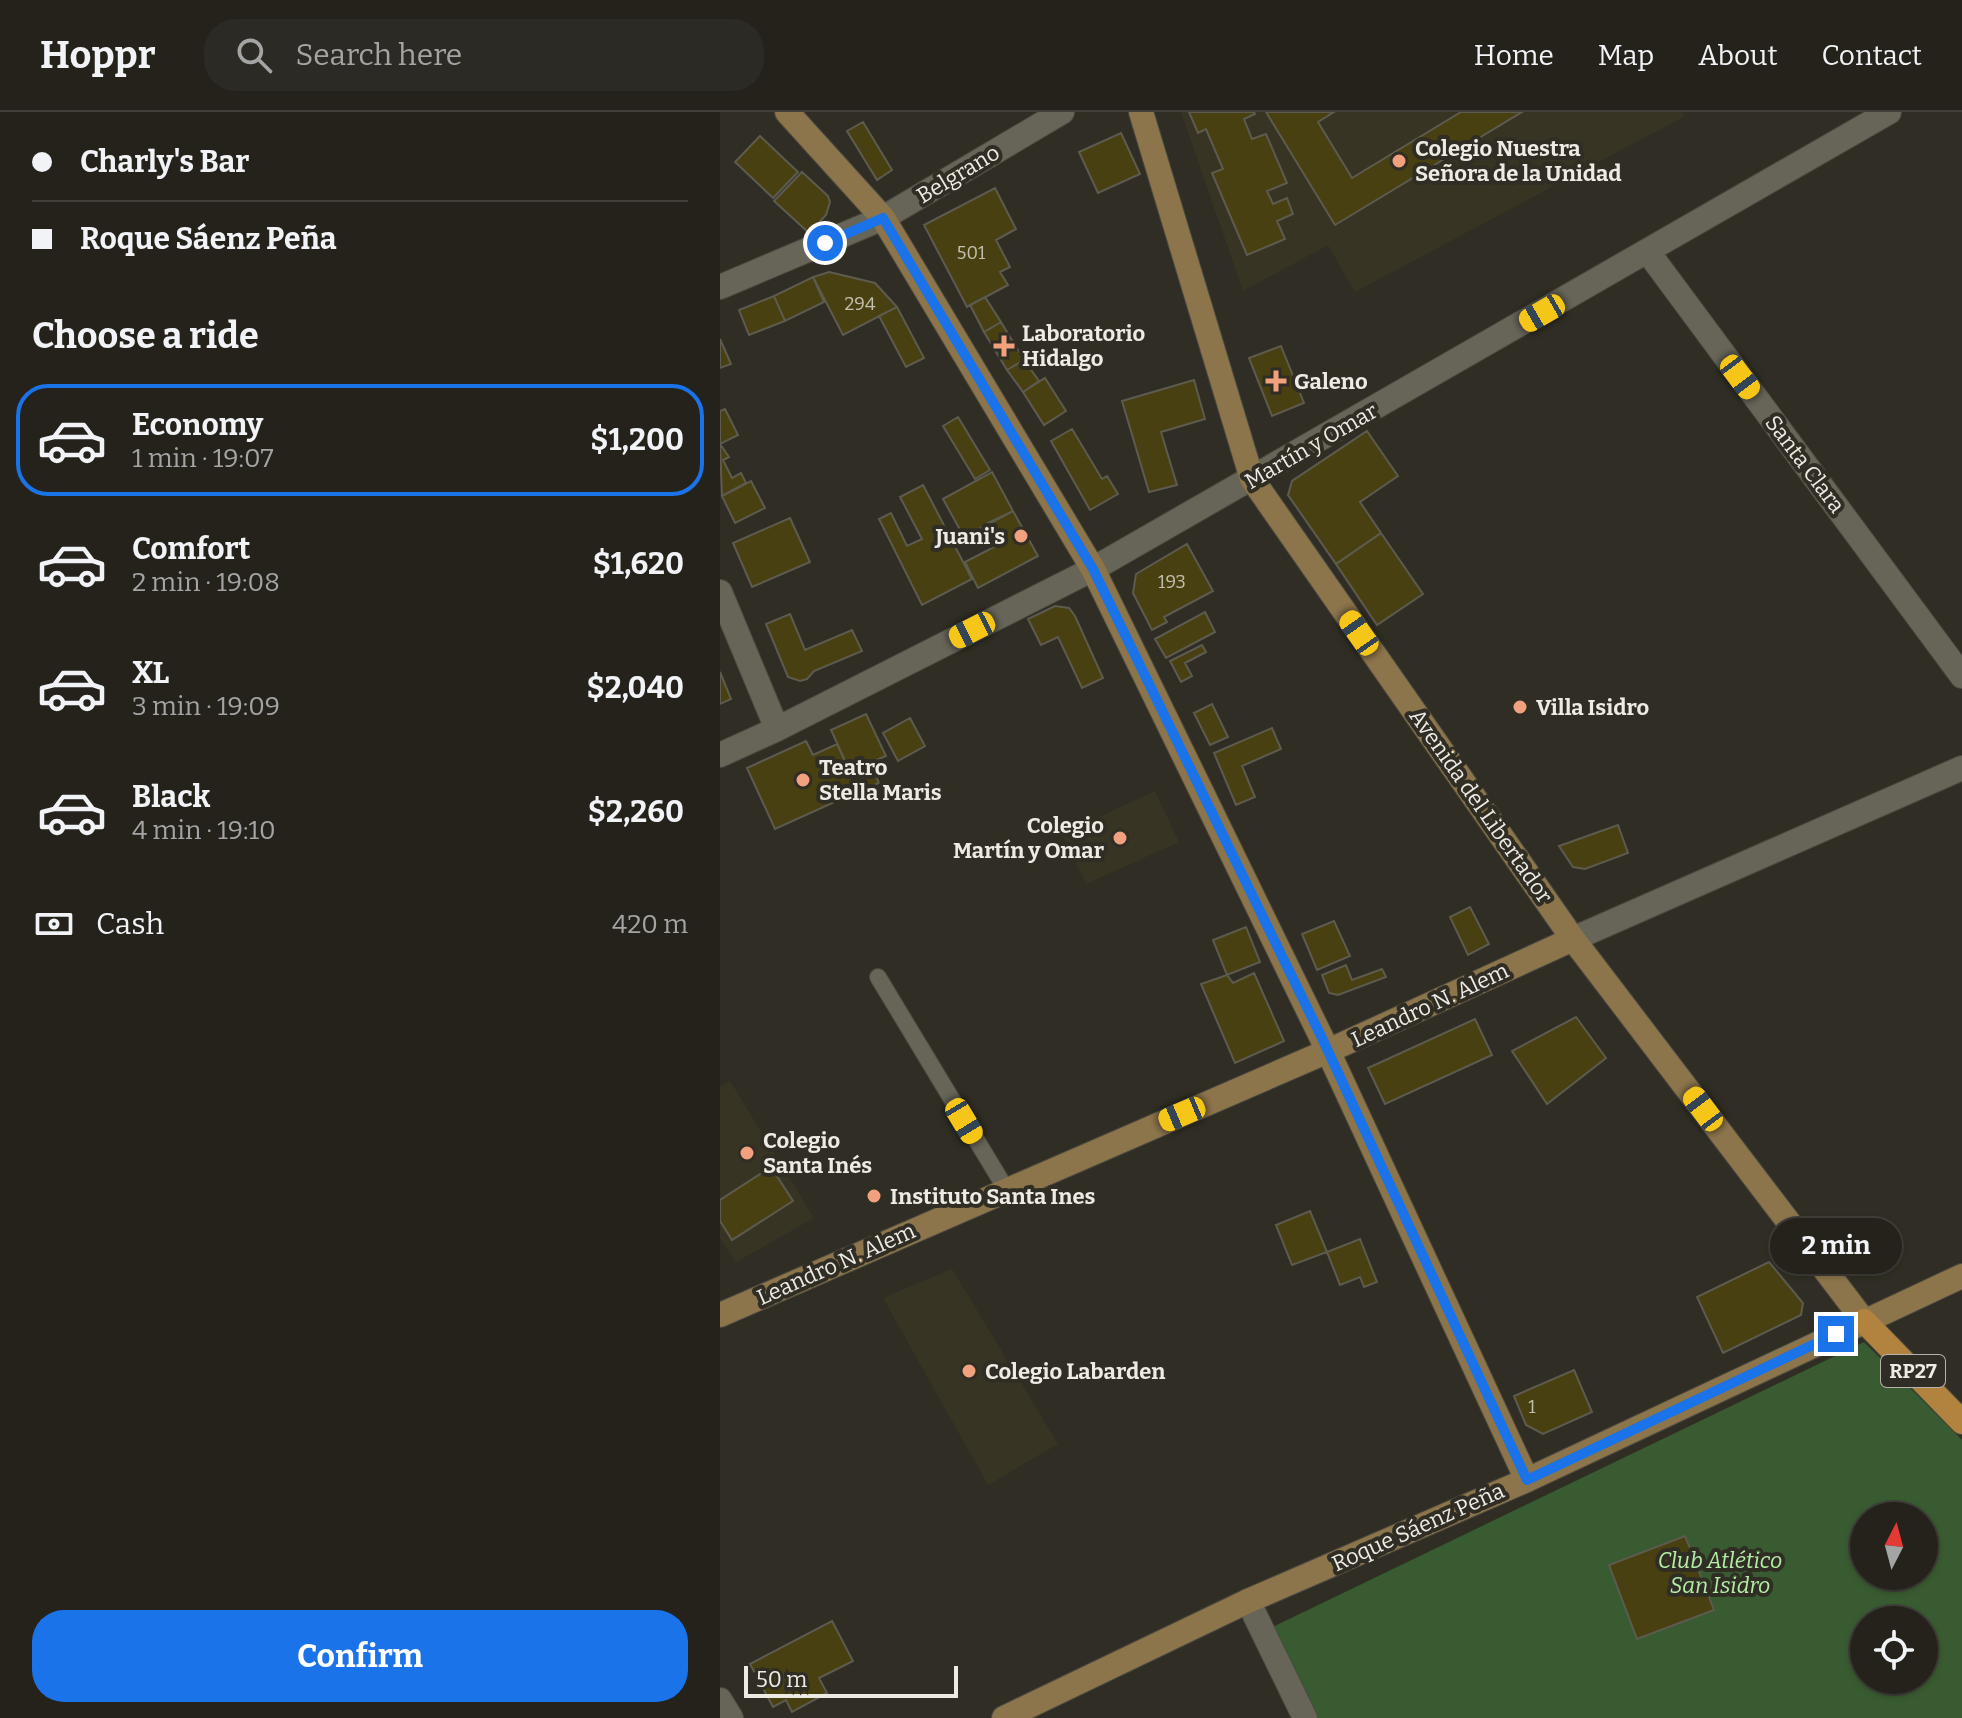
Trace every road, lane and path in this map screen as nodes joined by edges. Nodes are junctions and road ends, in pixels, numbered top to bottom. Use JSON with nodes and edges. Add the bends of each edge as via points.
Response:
{"nodes":[{"id":1,"x":787,"y":112,"type":"edge"},
{"id":2,"x":1062,"y":112,"type":"edge"},
{"id":3,"x":1141,"y":112,"type":"edge"},
{"id":4,"x":1889,"y":112,"type":"edge"},
{"id":5,"x":883,"y":218,"type":"junction"},
{"id":6,"x":1648,"y":252,"type":"junction"},
{"id":7,"x":720,"y":287,"type":"edge"},
{"id":8,"x":1252,"y":479,"type":"junction"},
{"id":9,"x":1093,"y":569,"type":"junction"},
{"id":10,"x":720,"y":592,"type":"edge"},
{"id":11,"x":1962,"y":676,"type":"edge"},
{"id":12,"x":777,"y":729,"type":"junction"},
{"id":13,"x":720,"y":755,"type":"edge"},
{"id":14,"x":1962,"y":768,"type":"edge"},
{"id":15,"x":1573,"y":939,"type":"junction"},
{"id":16,"x":878,"y":977,"type":"dead end"},
{"id":17,"x":1328,"y":1051,"type":"junction"},
{"id":18,"x":1006,"y":1189,"type":"junction"},
{"id":19,"x":1962,"y":1276,"type":"edge"},
{"id":20,"x":720,"y":1315,"type":"edge"},
{"id":21,"x":1864,"y":1321,"type":"junction"},
{"id":22,"x":1962,"y":1422,"type":"edge"},
{"id":23,"x":1527,"y":1480,"type":"junction"},
{"id":24,"x":1248,"y":1601,"type":"junction"},
{"id":25,"x":720,"y":1700,"type":"edge"},
{"id":26,"x":731,"y":1718,"type":"edge"},
{"id":27,"x":1004,"y":1718,"type":"edge"},
{"id":28,"x":1305,"y":1718,"type":"edge"}],
"edges":[{"from":1,"to":5,"type":"main road"},
{"from":2,"to":5,"type":"street","name":"Belgrano"},
{"from":3,"to":8,"type":"main road","name":"Avenida del Libertador","number":"RP27"},
{"from":4,"to":6,"type":"street","name":"Martín y Omar"},
{"from":5,"to":7,"type":"street","name":"Belgrano"},
{"from":5,"to":9,"type":"main road"},
{"from":6,"to":8,"type":"street","name":"Martín y Omar"},
{"from":6,"to":11,"type":"street","name":"Santa Clara"},
{"from":8,"to":9,"type":"street","name":"Martín y Omar"},
{"from":8,"to":15,"type":"main road","name":"Avenida del Libertador","number":"RP27"},
{"from":9,"to":12,"type":"street","name":"Martín y Omar"},
{"from":9,"to":17,"type":"main road"},
{"from":10,"to":12,"type":"street"},
{"from":12,"to":13,"type":"street","name":"Martín y Omar"},
{"from":14,"to":15,"type":"street","name":"Leandro N. Alem"},
{"from":15,"to":17,"type":"main road","name":"Leandro N. Alem"},
{"from":15,"to":21,"type":"main road","name":"Avenida del Libertador","number":"RP27"},
{"from":16,"to":18,"type":"lane"},
{"from":17,"to":18,"type":"main road","name":"Leandro N. Alem"},
{"from":17,"to":23,"type":"main road"},
{"from":18,"to":20,"type":"main road","name":"Leandro N. Alem"},
{"from":19,"to":21,"type":"main road","name":"Roque Sáenz Peña"},
{"from":21,"to":22,"type":"main road","name":"Avenida del Libertador","number":"RP27"},
{"from":21,"to":23,"type":"main road","name":"Roque Sáenz Peña"},
{"from":23,"to":24,"type":"main road","name":"Roque Sáenz Peña"},
{"from":24,"to":27,"type":"main road","name":"Roque Sáenz Peña"},
{"from":24,"to":28,"type":"street"},
{"from":25,"to":26,"type":"street"}]}
